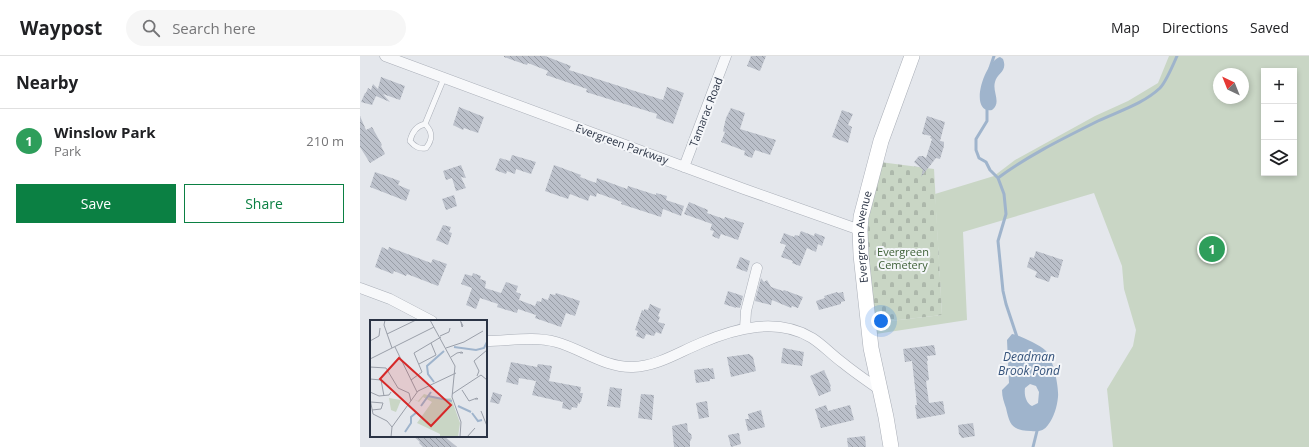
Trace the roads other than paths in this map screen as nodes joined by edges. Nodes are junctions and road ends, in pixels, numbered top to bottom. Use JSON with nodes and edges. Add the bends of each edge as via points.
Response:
{"nodes":[{"id":1,"x":385,"y":56,"type":"edge"},
{"id":2,"x":726,"y":56,"type":"edge"},
{"id":3,"x":912,"y":56,"type":"edge"},
{"id":4,"x":444,"y":78,"type":"junction"},
{"id":5,"x":425,"y":124,"type":"junction"},
{"id":6,"x":684,"y":167,"type":"junction"},
{"id":7,"x":860,"y":230,"type":"junction"},
{"id":8,"x":757,"y":268,"type":"dead end"},
{"id":9,"x":360,"y":288,"type":"edge"},
{"id":10,"x":430,"y":320,"type":"edge"},
{"id":11,"x":745,"y":328,"type":"junction"},
{"id":12,"x":487,"y":341,"type":"edge"},
{"id":13,"x":880,"y":390,"type":"junction"},
{"id":14,"x":891,"y":447,"type":"edge"}],
"edges":[{"from":1,"to":4,"type":"street","name":"Evergreen Parkway"},
{"from":2,"to":6,"type":"street","name":"Tamarac Road"},
{"from":3,"to":7,"type":"main road","name":"Evergreen Avenue","via":[[882,141],[861,217]]},
{"from":4,"to":5,"type":"lane"},
{"from":4,"to":6,"type":"street","name":"Evergreen Parkway"},
{"from":5,"to":5,"type":"lane","via":[[429,128],[431,141],[426,148],[421,149],[410,141],[414,130]]},
{"from":6,"to":7,"type":"street","name":"Evergreen Parkway"},
{"from":7,"to":13,"type":"main road","name":"Evergreen Avenue","via":[[871,348]]},
{"from":8,"to":11,"type":"street","via":[[746,311]]},
{"from":9,"to":10,"type":"street","via":[[390,299]]},
{"from":11,"to":12,"type":"street","via":[[702,342],[657,362],[635,367],[616,366],[554,342]]},
{"from":11,"to":13,"type":"street","via":[[780,326],[804,334]]},
{"from":13,"to":14,"type":"main road","name":"Evergreen Avenue"}]}
